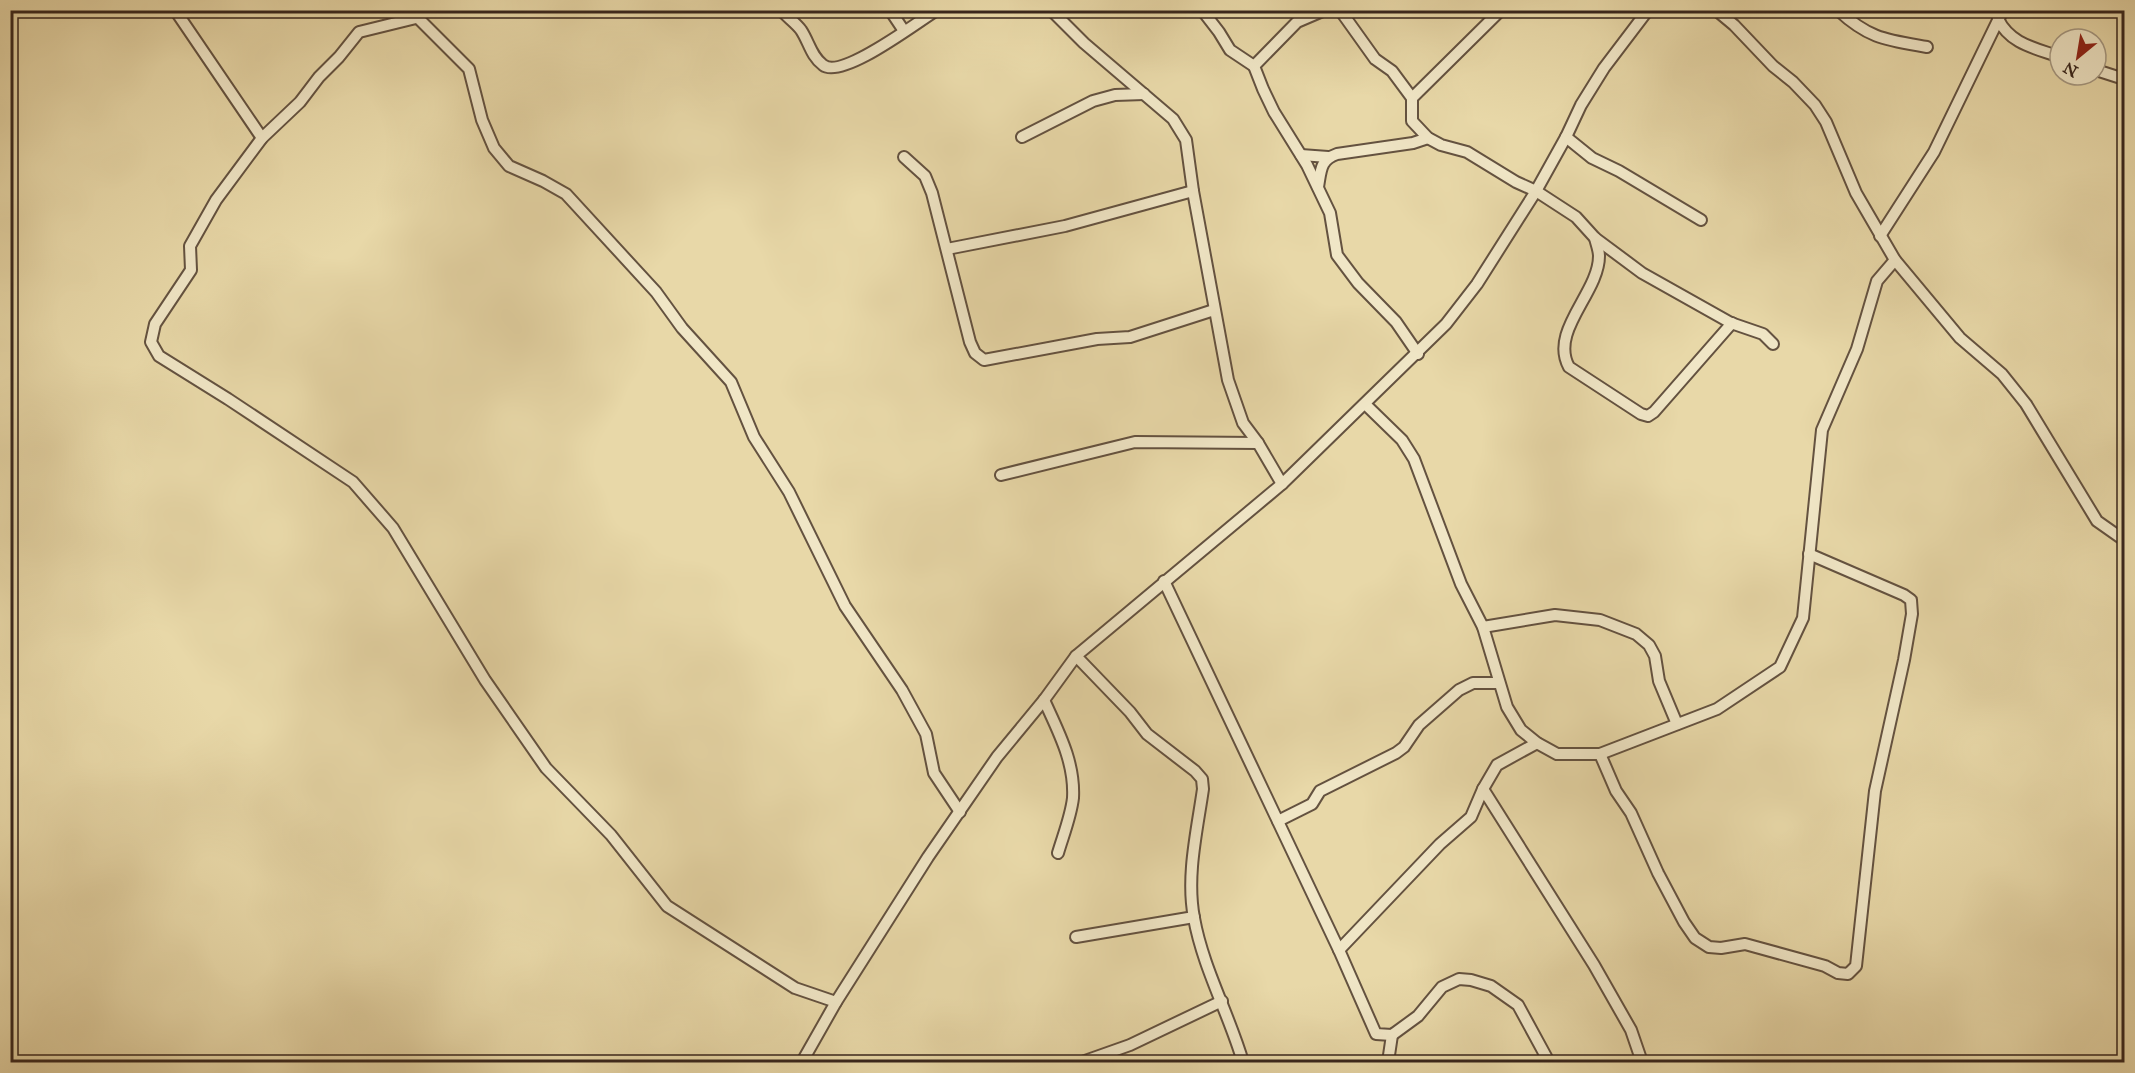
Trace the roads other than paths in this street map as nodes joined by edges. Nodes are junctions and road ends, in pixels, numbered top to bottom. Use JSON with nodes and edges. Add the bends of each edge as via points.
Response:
{"nodes":[{"id":1,"x":175,"y":10,"type":"edge"},
{"id":2,"x":781,"y":10,"type":"edge"},
{"id":3,"x":890,"y":10,"type":"edge"},
{"id":4,"x":937,"y":10,"type":"edge"},
{"id":5,"x":1051,"y":10,"type":"edge"},
{"id":6,"x":1202,"y":10,"type":"edge"},
{"id":7,"x":1325,"y":10,"type":"edge"},
{"id":8,"x":1340,"y":10,"type":"edge"},
{"id":9,"x":1648,"y":10,"type":"edge"},
{"id":10,"x":1716,"y":10,"type":"edge"},
{"id":11,"x":1838,"y":10,"type":"edge"},
{"id":12,"x":1495,"y":13,"type":"edge"},
{"id":13,"x":413,"y":14,"type":"edge"},
{"id":14,"x":2000,"y":15,"type":"edge"},
{"id":15,"x":904,"y":31,"type":"junction"},
{"id":16,"x":1927,"y":47,"type":"dead end"},
{"id":17,"x":2048,"y":53,"type":"edge"},
{"id":18,"x":1254,"y":66,"type":"junction"},
{"id":19,"x":2108,"y":74,"type":"edge"},
{"id":20,"x":2124,"y":79,"type":"edge"},
{"id":21,"x":1144,"y":94,"type":"junction"},
{"id":22,"x":1412,"y":98,"type":"junction"},
{"id":23,"x":1022,"y":137,"type":"dead end"},
{"id":24,"x":1566,"y":137,"type":"junction"},
{"id":25,"x":261,"y":138,"type":"junction"},
{"id":26,"x":1428,"y":138,"type":"junction"},
{"id":27,"x":1301,"y":155,"type":"junction"},
{"id":28,"x":904,"y":158,"type":"dead end"},
{"id":29,"x":1328,"y":158,"type":"junction"},
{"id":30,"x":1318,"y":187,"type":"junction"},
{"id":31,"x":1536,"y":190,"type":"junction"},
{"id":32,"x":1193,"y":191,"type":"junction"},
{"id":33,"x":1701,"y":220,"type":"dead end"},
{"id":34,"x":1880,"y":236,"type":"junction"},
{"id":35,"x":1594,"y":238,"type":"junction"},
{"id":36,"x":947,"y":249,"type":"junction"},
{"id":37,"x":1895,"y":260,"type":"junction"},
{"id":38,"x":1214,"y":310,"type":"junction"},
{"id":39,"x":1732,"y":323,"type":"junction"},
{"id":40,"x":1773,"y":344,"type":"dead end"},
{"id":41,"x":1418,"y":354,"type":"junction"},
{"id":42,"x":1365,"y":404,"type":"junction"},
{"id":43,"x":1258,"y":443,"type":"junction"},
{"id":44,"x":1001,"y":475,"type":"dead end"},
{"id":45,"x":1282,"y":484,"type":"junction"},
{"id":46,"x":2124,"y":540,"type":"edge"},
{"id":47,"x":1809,"y":554,"type":"junction"},
{"id":48,"x":1164,"y":581,"type":"junction"},
{"id":49,"x":1483,"y":627,"type":"junction"},
{"id":50,"x":1076,"y":656,"type":"junction"},
{"id":51,"x":1499,"y":683,"type":"junction"},
{"id":52,"x":1044,"y":700,"type":"junction"},
{"id":53,"x":1677,"y":724,"type":"junction"},
{"id":54,"x":1537,"y":743,"type":"junction"},
{"id":55,"x":1600,"y":754,"type":"junction"},
{"id":56,"x":1482,"y":789,"type":"junction"},
{"id":57,"x":960,"y":813,"type":"junction"},
{"id":58,"x":1278,"y":821,"type":"junction"},
{"id":59,"x":1058,"y":853,"type":"dead end"},
{"id":60,"x":1194,"y":917,"type":"junction"},
{"id":61,"x":1076,"y":937,"type":"dead end"},
{"id":62,"x":1339,"y":950,"type":"junction"},
{"id":63,"x":1222,"y":1001,"type":"junction"},
{"id":64,"x":836,"y":1002,"type":"junction"},
{"id":65,"x":1392,"y":1035,"type":"junction"},
{"id":66,"x":802,"y":1062,"type":"edge"},
{"id":67,"x":1082,"y":1062,"type":"edge"},
{"id":68,"x":1243,"y":1062,"type":"edge"},
{"id":69,"x":1388,"y":1062,"type":"edge"},
{"id":70,"x":1549,"y":1062,"type":"edge"},
{"id":71,"x":1642,"y":1062,"type":"edge"}],
"edges":[{"from":1,"to":25,"type":"street"},
{"from":2,"to":15,"type":"street","via":[[801,30],[816,59],[826,68],[838,68],[870,54]]},
{"from":3,"to":15,"type":"street"},
{"from":4,"to":15,"type":"street"},
{"from":5,"to":21,"type":"street"},
{"from":6,"to":18,"type":"street","via":[[1230,50]]},
{"from":7,"to":18,"type":"street","via":[[1297,22]]},
{"from":8,"to":22,"type":"street","via":[[1375,59],[1392,71]]},
{"from":9,"to":24,"type":"street","via":[[1604,68]]},
{"from":10,"to":34,"type":"street","via":[[1815,105]]},
{"from":11,"to":16,"type":"street","via":[[1852,24],[1877,38]]},
{"from":12,"to":22,"type":"street"},
{"from":13,"to":25,"type":"street","via":[[359,32],[300,102]]},
{"from":13,"to":57,"type":"street","via":[[469,69],[482,120],[494,148],[509,166],[566,194],[731,382],[754,437],[789,492],[844,606],[902,690],[926,734],[934,773]]},
{"from":14,"to":17,"type":"street","via":[[2004,31],[2016,41]]},
{"from":14,"to":34,"type":"street","via":[[1934,152]]},
{"from":18,"to":27,"type":"street","via":[[1274,112]]},
{"from":19,"to":20,"type":"street"},
{"from":21,"to":23,"type":"street","via":[[1093,101]]},
{"from":21,"to":32,"type":"street","via":[[1173,119],[1186,140]]},
{"from":22,"to":26,"type":"street","via":[[1412,121]]},
{"from":24,"to":31,"type":"street"},
{"from":24,"to":33,"type":"street","via":[[1592,158]]},
{"from":25,"to":64,"type":"street","via":[[216,200],[190,246],[191,270],[155,324],[151,342],[159,356],[353,482],[393,528],[485,680],[546,768],[611,835],[667,906],[795,988]]},
{"from":26,"to":29,"type":"street"},
{"from":26,"to":31,"type":"street","via":[[1441,146],[1467,152]]},
{"from":27,"to":29,"type":"street"},
{"from":27,"to":30,"type":"street"},
{"from":28,"to":36,"type":"street","via":[[926,176]]},
{"from":29,"to":30,"type":"street"},
{"from":30,"to":41,"type":"street","via":[[1330,213],[1337,255]]},
{"from":31,"to":35,"type":"street","via":[[1576,217]]},
{"from":31,"to":41,"type":"street","via":[[1477,284]]},
{"from":32,"to":36,"type":"street","via":[[1065,226]]},
{"from":32,"to":38,"type":"street"},
{"from":34,"to":37,"type":"street"},
{"from":35,"to":39,"type":"street","via":[[1642,273]]},
{"from":35,"to":39,"type":"street","via":[[1599,256],[1593,282],[1568,333],[1565,359],[1569,367],[1641,414],[1648,416],[1654,412]]},
{"from":36,"to":38,"type":"street","via":[[970,342],[984,360],[1097,339],[1130,337]]},
{"from":37,"to":46,"type":"street","via":[[1960,338],[2002,374],[2026,404],[2097,521]]},
{"from":37,"to":47,"type":"street","via":[[1877,282],[1857,349],[1822,430]]},
{"from":38,"to":43,"type":"street","via":[[1228,380],[1243,423]]},
{"from":39,"to":40,"type":"street","via":[[1763,334]]},
{"from":41,"to":42,"type":"street"},
{"from":42,"to":45,"type":"street"},
{"from":42,"to":49,"type":"street","via":[[1402,440],[1414,459],[1461,584]]},
{"from":43,"to":44,"type":"street","via":[[1135,442]]},
{"from":43,"to":45,"type":"street"},
{"from":45,"to":48,"type":"street"},
{"from":47,"to":53,"type":"street","via":[[1803,618],[1780,667],[1718,709]]},
{"from":47,"to":55,"type":"street","via":[[1911,600],[1904,660],[1875,790],[1856,966],[1848,975],[1745,944],[1709,947],[1695,938],[1658,873]]},
{"from":48,"to":50,"type":"street"},
{"from":48,"to":58,"type":"street"},
{"from":49,"to":51,"type":"street"},
{"from":49,"to":53,"type":"street","via":[[1555,615],[1600,620],[1636,634],[1655,656],[1659,681]]},
{"from":50,"to":52,"type":"street"},
{"from":50,"to":60,"type":"street","via":[[1147,734],[1202,779],[1192,868]]},
{"from":51,"to":54,"type":"street","via":[[1521,730]]},
{"from":51,"to":58,"type":"street","via":[[1473,683],[1459,690],[1419,725],[1396,753],[1320,791],[1312,804]]},
{"from":52,"to":57,"type":"street","via":[[997,757]]},
{"from":52,"to":59,"type":"street","via":[[1067,749],[1071,779],[1072,799]]},
{"from":53,"to":55,"type":"street"},
{"from":54,"to":55,"type":"street","via":[[1557,754]]},
{"from":54,"to":56,"type":"street","via":[[1497,765]]},
{"from":56,"to":62,"type":"street","via":[[1471,818],[1440,844]]},
{"from":56,"to":71,"type":"street","via":[[1594,965],[1631,1030]]},
{"from":57,"to":64,"type":"street"},
{"from":58,"to":62,"type":"street"},
{"from":60,"to":61,"type":"street"},
{"from":60,"to":63,"type":"street"},
{"from":62,"to":65,"type":"street","via":[[1376,1034]]},
{"from":63,"to":67,"type":"street","via":[[1130,1045]]},
{"from":63,"to":68,"type":"street"},
{"from":64,"to":66,"type":"street"},
{"from":65,"to":69,"type":"street"},
{"from":65,"to":70,"type":"street","via":[[1418,1016],[1442,987],[1471,980],[1491,986],[1518,1005]]}]}
